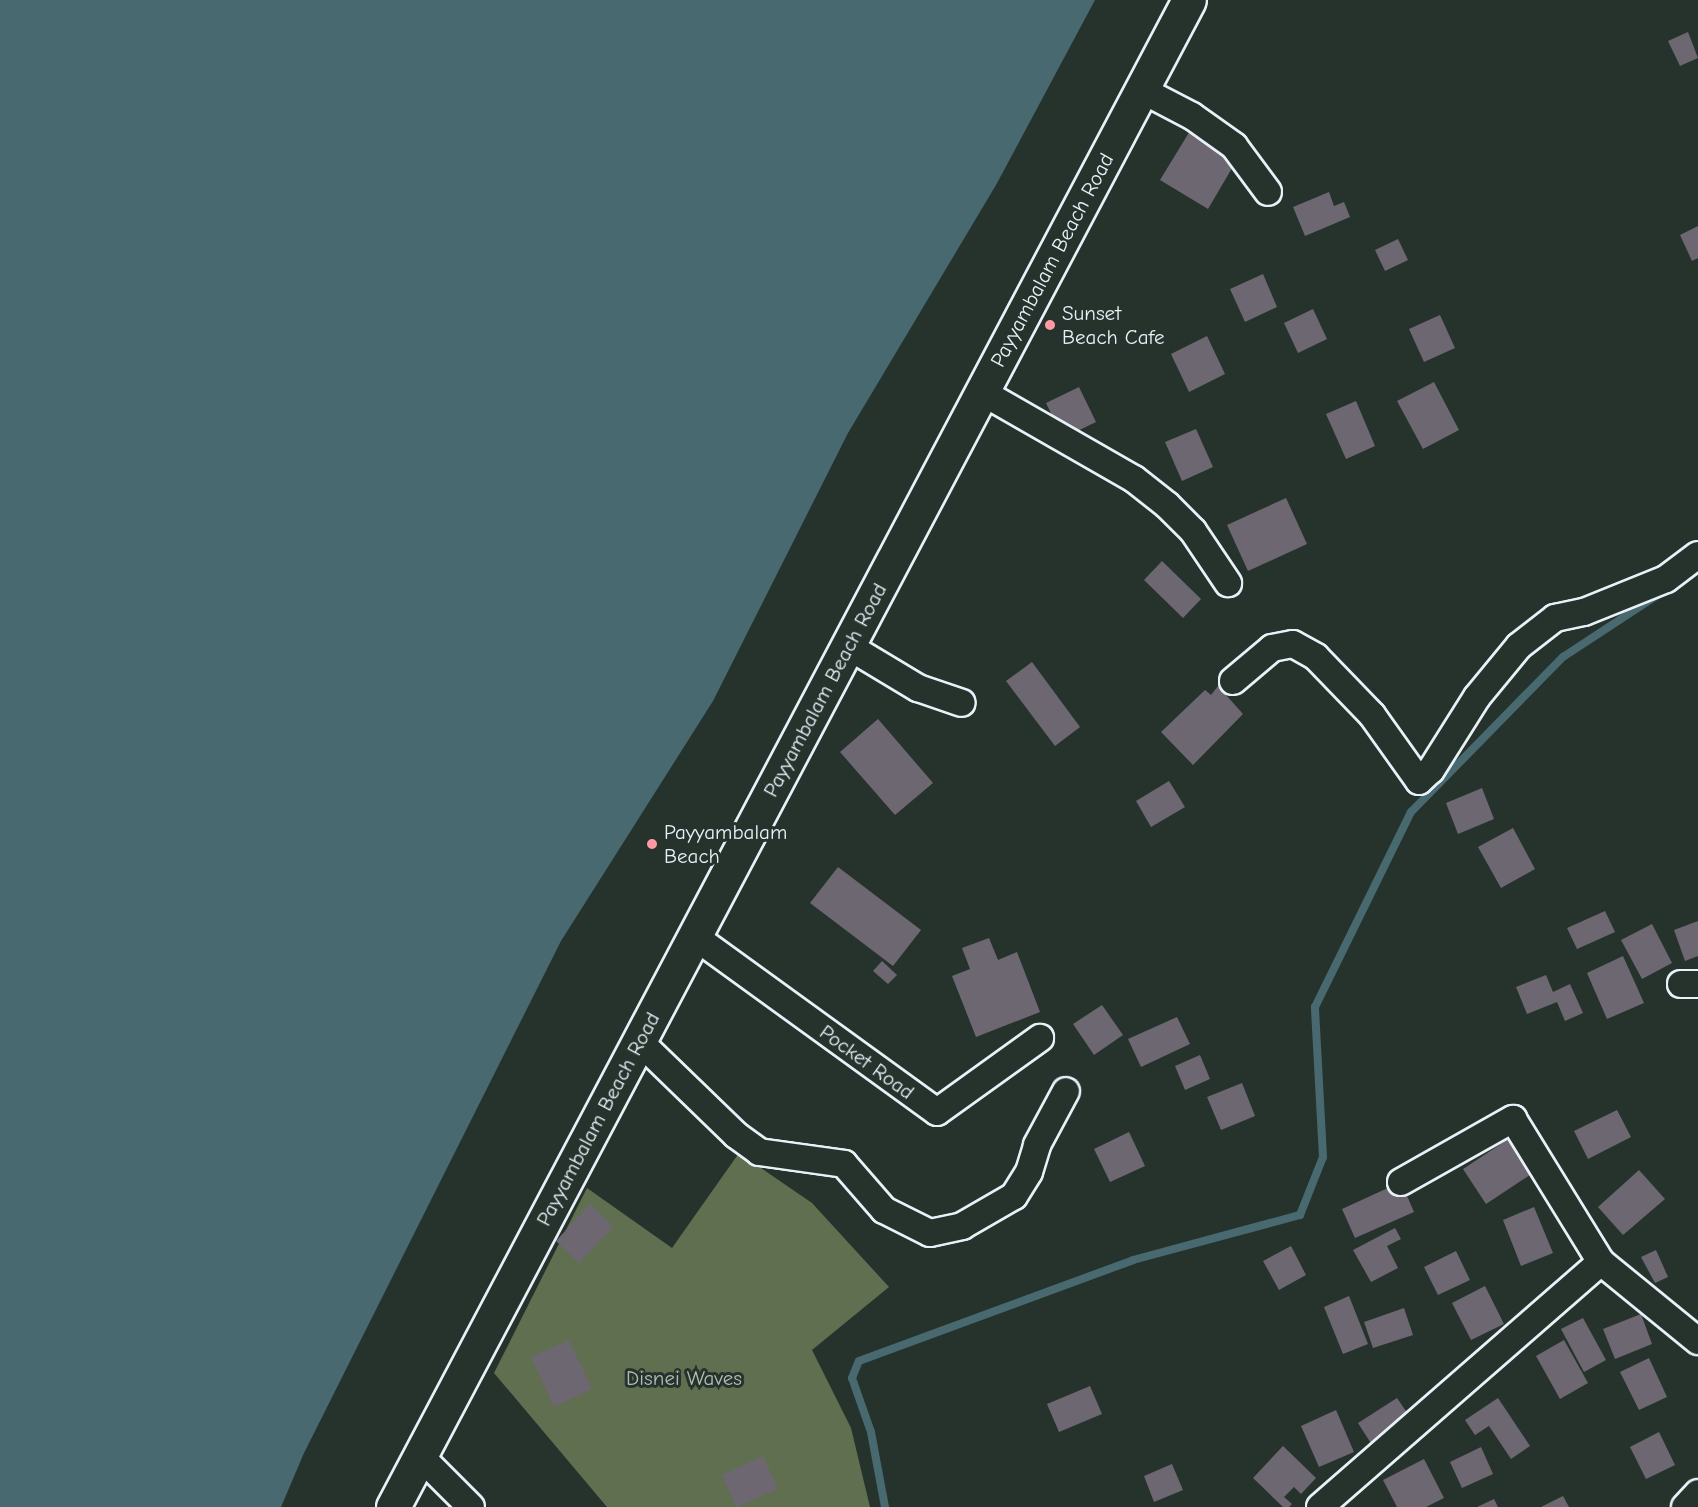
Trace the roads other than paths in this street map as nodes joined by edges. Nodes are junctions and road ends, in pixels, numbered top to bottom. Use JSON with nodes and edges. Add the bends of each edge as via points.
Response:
{"nodes":[{"id":1,"x":1189,"y":0,"type":"edge"},
{"id":2,"x":1142,"y":90,"type":"junction"},
{"id":3,"x":1268,"y":192,"type":"dead end"},
{"id":4,"x":982,"y":392,"type":"junction"},
{"id":5,"x":1698,"y":555,"type":"edge"},
{"id":6,"x":1228,"y":583,"type":"dead end"},
{"id":7,"x":848,"y":646,"type":"junction"},
{"id":8,"x":1233,"y":681,"type":"dead end"},
{"id":9,"x":962,"y":702,"type":"dead end"},
{"id":10,"x":694,"y":936,"type":"junction"},
{"id":11,"x":1040,"y":1038,"type":"dead end"},
{"id":12,"x":639,"y":1041,"type":"junction"},
{"id":13,"x":1066,"y":1091,"type":"dead end"},
{"id":14,"x":1401,"y":1182,"type":"dead end"},
{"id":15,"x":1601,"y":1262,"type":"junction"},
{"id":16,"x":1698,"y":1341,"type":"edge"},
{"id":17,"x":420,"y":1456,"type":"junction"},
{"id":18,"x":1698,"y":1493,"type":"edge"},
{"id":19,"x":393,"y":1507,"type":"edge"},
{"id":20,"x":471,"y":1507,"type":"edge"},
{"id":21,"x":1320,"y":1507,"type":"edge"},
{"id":22,"x":1684,"y":1507,"type":"edge"}],
"edges":[{"from":1,"to":2,"type":"main road","name":"Payyambalam Beach Road"},
{"from":2,"to":3,"type":"street","via":[[1192,116],[1234,146]]},
{"from":2,"to":4,"type":"main road","name":"Payyambalam Beach Road"},
{"from":4,"to":6,"type":"street","via":[[1134,479],[1193,531]]},
{"from":4,"to":7,"type":"main road","name":"Payyambalam Beach Road"},
{"from":5,"to":8,"type":"street","via":[[1666,579],[1584,612],[1555,618],[1519,646],[1477,697],[1431,770],[1419,781],[1372,715],[1316,657],[1293,644],[1272,648]]},
{"from":7,"to":9,"type":"street","via":[[902,679]]},
{"from":7,"to":10,"type":"main road","name":"Payyambalam Beach Road"},
{"from":10,"to":11,"type":"street","name":"Pocket Road","via":[[937,1112]]},
{"from":10,"to":12,"type":"main road","name":"Payyambalam Beach Road"},
{"from":12,"to":13,"type":"street","via":[[736,1135],[759,1152],[844,1164],[884,1210],[930,1233],[962,1226],[1014,1196]]},
{"from":12,"to":17,"type":"main road","name":"Payyambalam Beach Road"},
{"from":14,"to":15,"type":"street","via":[[1513,1119]]},
{"from":15,"to":16,"type":"street"},
{"from":15,"to":21,"type":"street"},
{"from":17,"to":19,"type":"main road","name":"Payyambalam Beach Road"},
{"from":17,"to":20,"type":"street"},
{"from":18,"to":22,"type":"street"}]}
